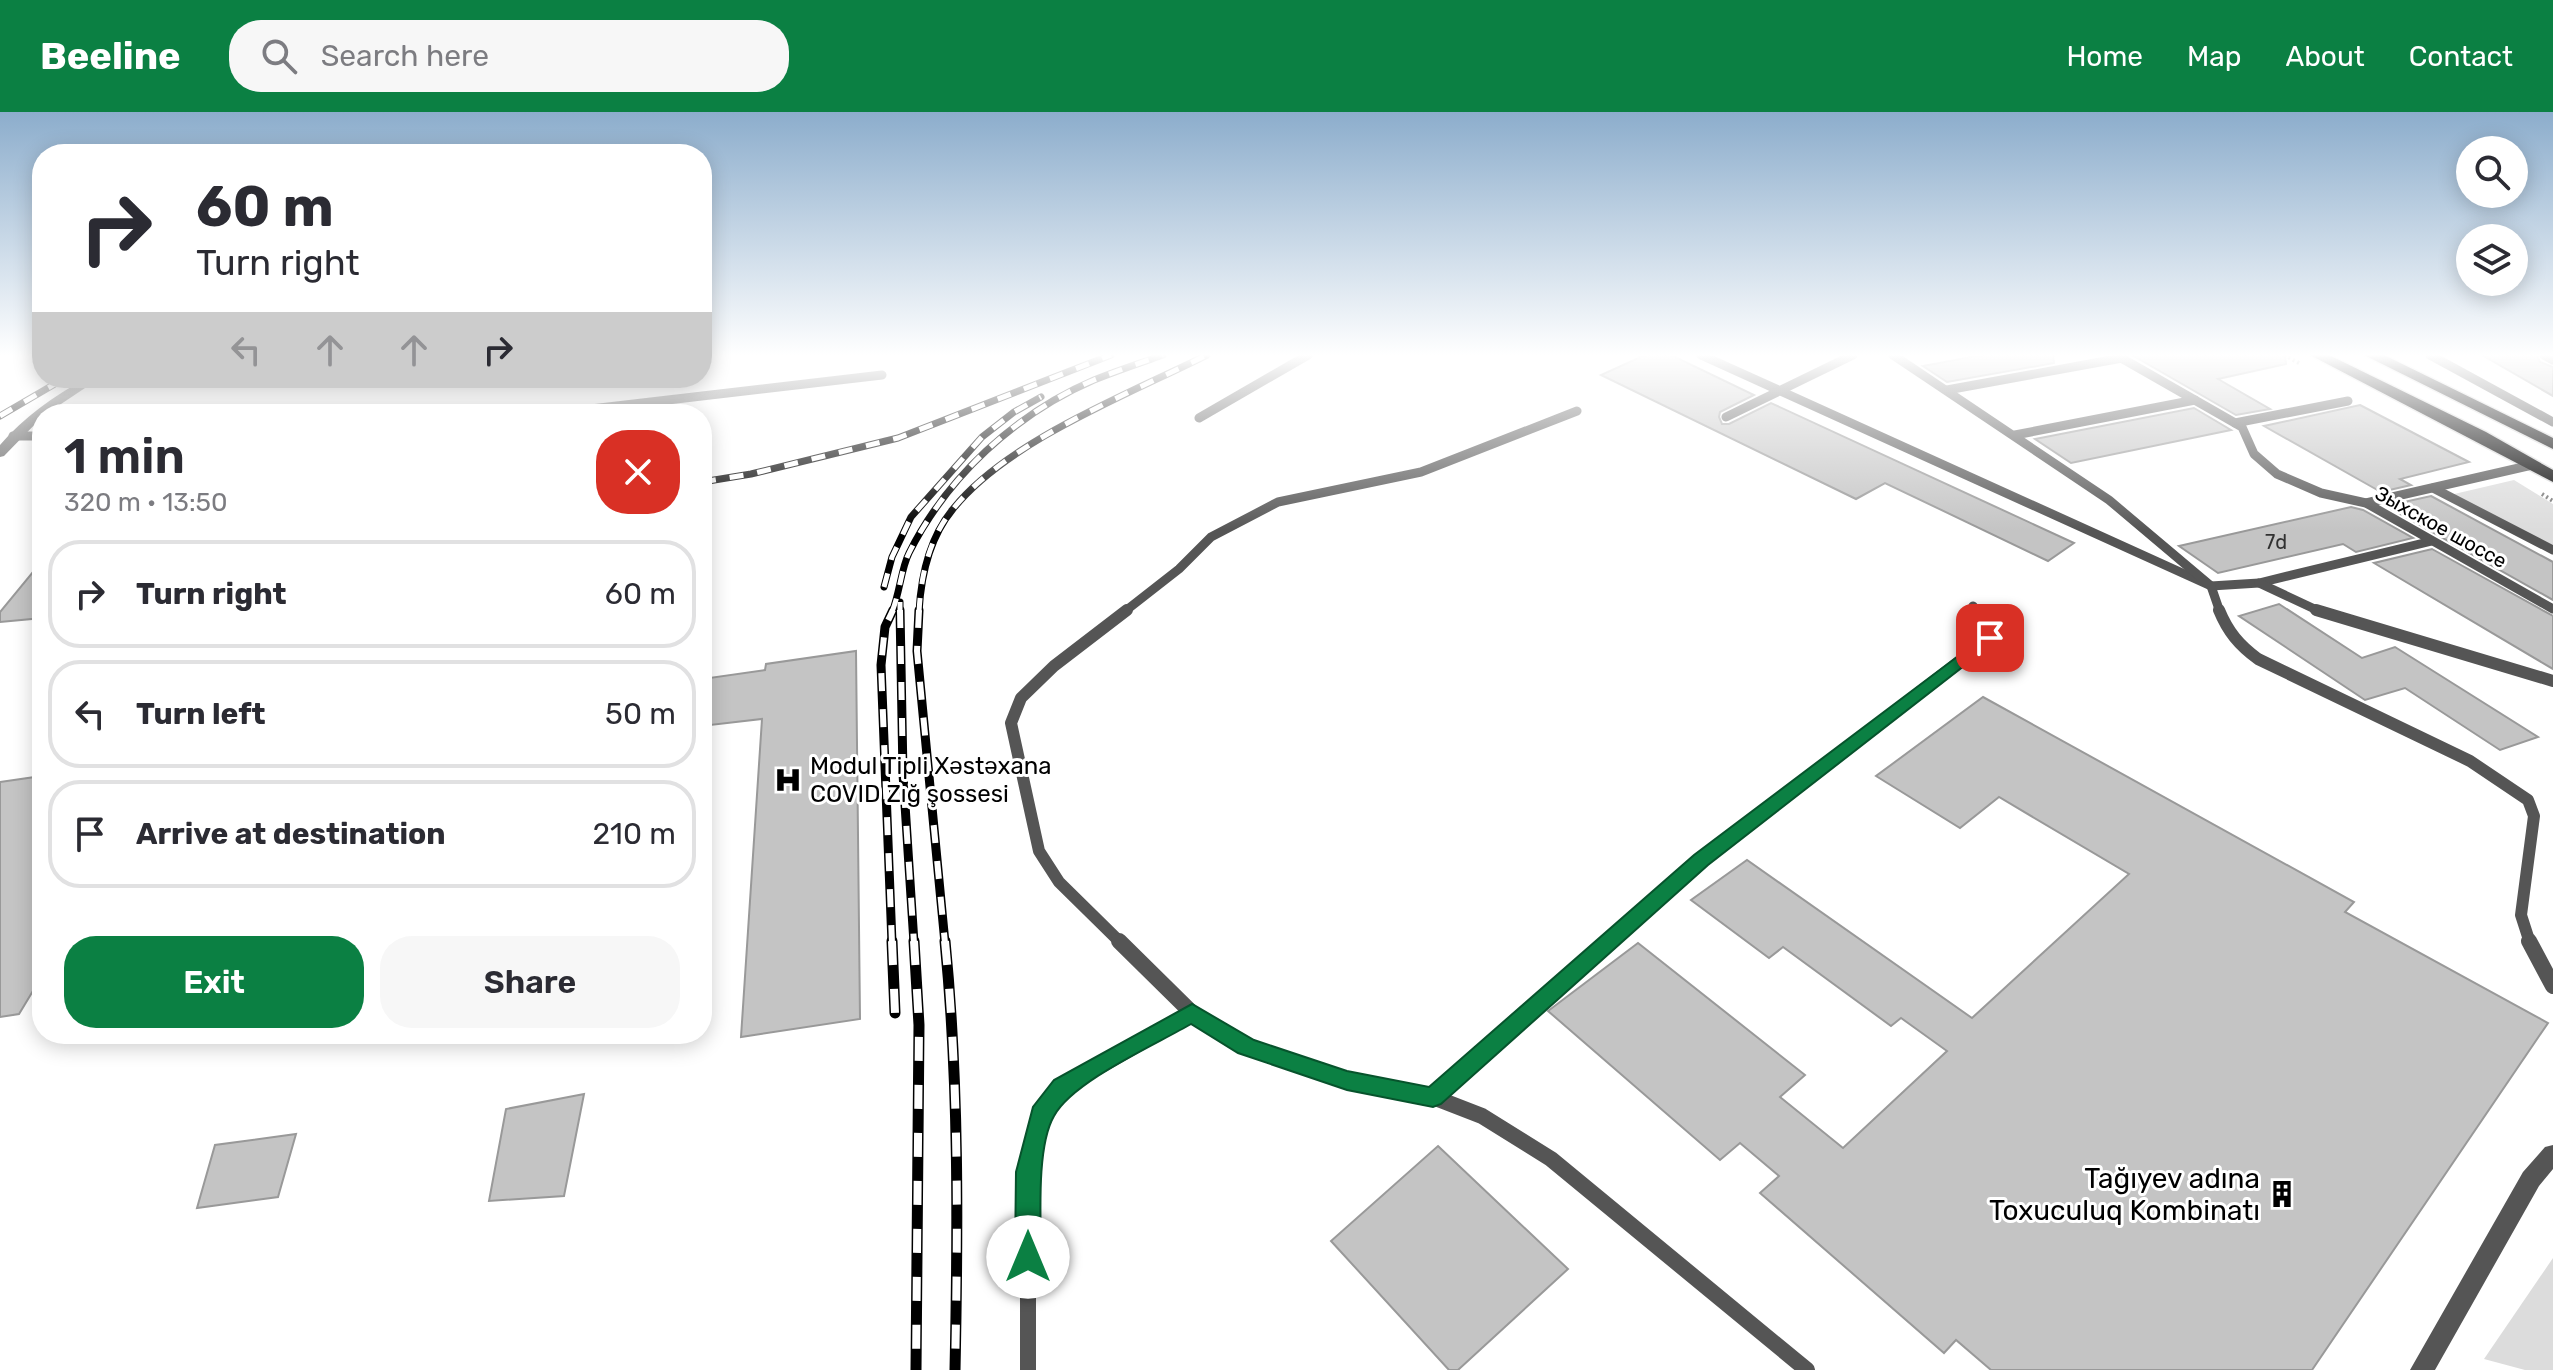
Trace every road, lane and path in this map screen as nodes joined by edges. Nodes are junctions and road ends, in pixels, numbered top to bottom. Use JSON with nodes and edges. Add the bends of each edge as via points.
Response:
{"nodes":[{"id":1,"x":1206,"y":414,"type":"edge"},
{"id":2,"x":1570,"y":414,"type":"edge"},
{"id":3,"x":1733,"y":414,"type":"edge"},
{"id":4,"x":1831,"y":414,"type":"edge"},
{"id":5,"x":1983,"y":414,"type":"edge"},
{"id":6,"x":2125,"y":414,"type":"edge"},
{"id":7,"x":2219,"y":414,"type":"edge"},
{"id":8,"x":2283,"y":414,"type":"edge"},
{"id":9,"x":2432,"y":414,"type":"edge"},
{"id":10,"x":2491,"y":414,"type":"edge"},
{"id":11,"x":1726,"y":417,"type":"dead end"},
{"id":12,"x":32,"y":418,"type":"edge"},
{"id":13,"x":1199,"y":418,"type":"dead end"},
{"id":14,"x":2235,"y":423,"type":"junction"},
{"id":15,"x":2015,"y":435,"type":"junction"},
{"id":16,"x":13,"y":436,"type":"junction"},
{"id":17,"x":32,"y":436,"type":"edge"},
{"id":18,"x":2553,"y":444,"type":"edge"},
{"id":19,"x":0,"y":453,"type":"edge"},
{"id":20,"x":2532,"y":465,"type":"junction"},
{"id":21,"x":2553,"y":477,"type":"edge"},
{"id":22,"x":2433,"y":488,"type":"junction"},
{"id":23,"x":2366,"y":503,"type":"junction"},
{"id":24,"x":2432,"y":541,"type":"junction"},
{"id":25,"x":2553,"y":550,"type":"edge"},
{"id":26,"x":2259,"y":583,"type":"junction"},
{"id":27,"x":2211,"y":586,"type":"junction"},
{"id":28,"x":1973,"y":606,"type":"dead end"},
{"id":29,"x":2553,"y":609,"type":"edge"},
{"id":30,"x":2553,"y":681,"type":"edge"},
{"id":31,"x":2553,"y":986,"type":"edge"},
{"id":32,"x":1192,"y":1013,"type":"junction"},
{"id":33,"x":1433,"y":1097,"type":"junction"},
{"id":34,"x":2553,"y":1154,"type":"edge"},
{"id":35,"x":1028,"y":1370,"type":"edge"},
{"id":36,"x":1807,"y":1370,"type":"edge"},
{"id":37,"x":2422,"y":1370,"type":"edge"}],
"edges":[{"from":1,"to":13,"type":"lane"},
{"from":2,"to":32,"type":"lane","via":[[1421,472],[1278,502],[1211,537],[1021,698],[1011,723],[1039,851],[1059,882]]},
{"from":3,"to":11,"type":"lane"},
{"from":4,"to":27,"type":"lane"},
{"from":5,"to":15,"type":"lane"},
{"from":6,"to":15,"type":"lane"},
{"from":7,"to":14,"type":"lane","name":"Зыхское шоссе"},
{"from":8,"to":14,"type":"lane"},
{"from":9,"to":20,"type":"highway"},
{"from":10,"to":18,"type":"highway"},
{"from":12,"to":16,"type":"street"},
{"from":14,"to":23,"type":"lane","name":"Зыхское шоссе","via":[[2247,432],[2252,452],[2282,476],[2339,499]]},
{"from":15,"to":27,"type":"lane","via":[[2109,500]]},
{"from":16,"to":17,"type":"lane"},
{"from":16,"to":19,"type":"street"},
{"from":20,"to":21,"type":"highway"},
{"from":20,"to":22,"type":"lane"},
{"from":22,"to":23,"type":"lane"},
{"from":22,"to":25,"type":"lane"},
{"from":23,"to":24,"type":"lane","name":"Зыхское шоссе"},
{"from":24,"to":26,"type":"lane"},
{"from":24,"to":29,"type":"lane","name":"Зыхское шоссе"},
{"from":26,"to":27,"type":"lane"},
{"from":26,"to":30,"type":"lane","via":[[2319,611]]},
{"from":27,"to":31,"type":"lane","via":[[2226,628],[2258,659],[2470,761],[2528,800],[2534,816],[2521,915]]},
{"from":28,"to":33,"type":"lane","via":[[1990,624],[1990,638],[1701,860]]},
{"from":32,"to":33,"type":"lane","via":[[1246,1047],[1347,1081]]},
{"from":32,"to":35,"type":"lane","via":[[1063,1087],[1041,1114],[1028,1172]]},
{"from":33,"to":36,"type":"lane","via":[[1482,1116],[1551,1159]]},
{"from":34,"to":37,"type":"street","via":[[2531,1179]]}]}
